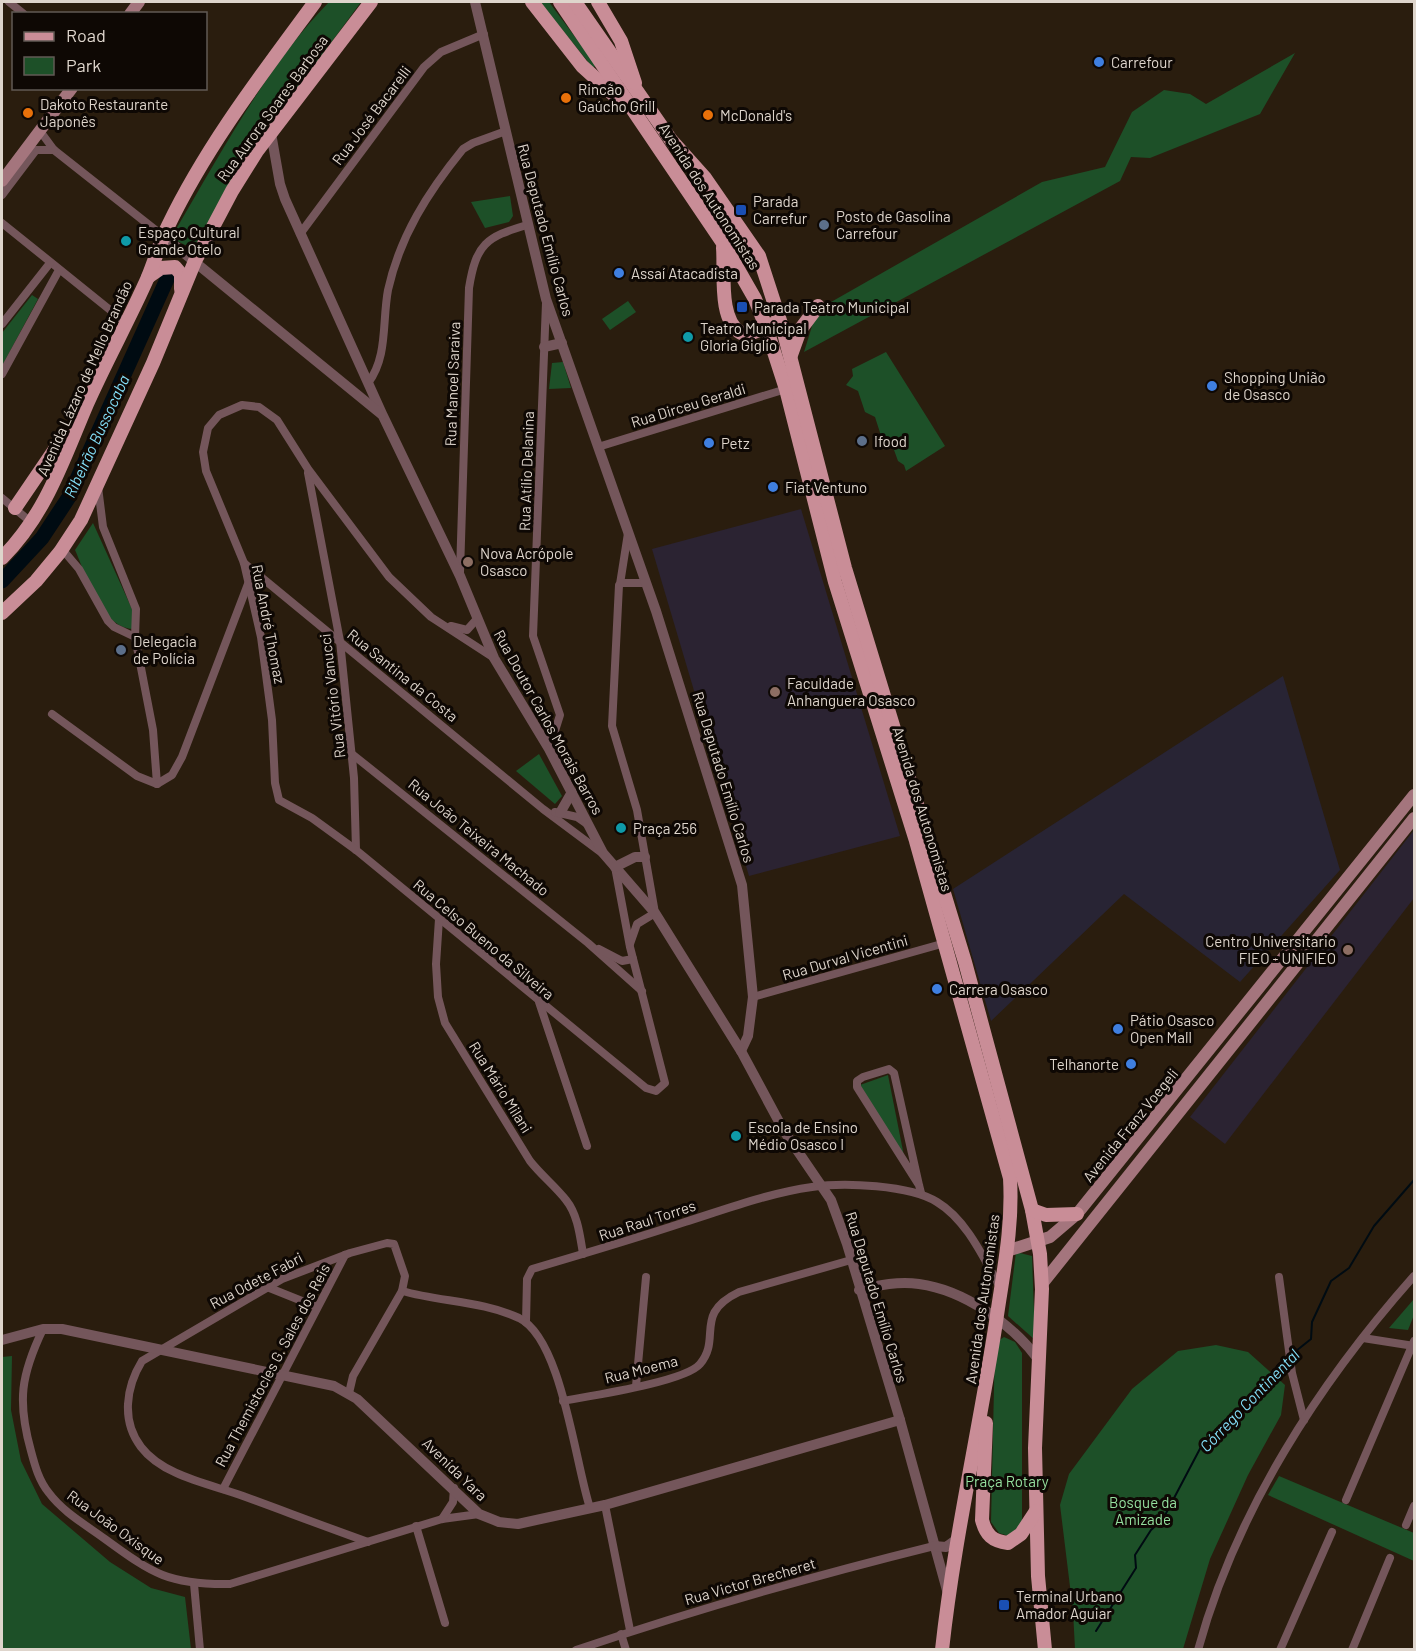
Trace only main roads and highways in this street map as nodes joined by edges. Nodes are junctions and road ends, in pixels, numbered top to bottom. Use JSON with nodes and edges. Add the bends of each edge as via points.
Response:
{"nodes":[{"id":1,"x":315,"y":2,"type":"edge"},
{"id":2,"x":371,"y":2,"type":"edge"},
{"id":3,"x":532,"y":2,"type":"edge"},
{"id":4,"x":560,"y":2,"type":"edge"},
{"id":5,"x":575,"y":2,"type":"edge"},
{"id":6,"x":598,"y":2,"type":"edge"},
{"id":7,"x":618,"y":76,"type":"junction"},
{"id":8,"x":636,"y":88,"type":"junction"},
{"id":9,"x":71,"y":90,"type":"edge"},
{"id":10,"x":636,"y":114,"type":"junction"},
{"id":11,"x":2,"y":181,"type":"edge"},
{"id":12,"x":723,"y":243,"type":"junction"},
{"id":13,"x":148,"y":277,"type":"junction"},
{"id":14,"x":180,"y":294,"type":"junction"},
{"id":15,"x":818,"y":306,"type":"dead end"},
{"id":16,"x":780,"y":320,"type":"junction"},
{"id":17,"x":766,"y":327,"type":"junction"},
{"id":18,"x":791,"y":357,"type":"junction"},
{"id":19,"x":80,"y":423,"type":"junction"},
{"id":20,"x":15,"y":508,"type":"road end"},
{"id":21,"x":2,"y":558,"type":"edge"},
{"id":22,"x":2,"y":613,"type":"edge"},
{"id":23,"x":1414,"y":795,"type":"edge"},
{"id":24,"x":1414,"y":818,"type":"edge"},
{"id":25,"x":1115,"y":1167,"type":"junction"},
{"id":26,"x":1128,"y":1178,"type":"junction"},
{"id":27,"x":1032,"y":1210,"type":"junction"},
{"id":28,"x":1077,"y":1214,"type":"junction"},
{"id":29,"x":1037,"y":1243,"type":"junction"},
{"id":30,"x":1007,"y":1251,"type":"junction"},
{"id":31,"x":1042,"y":1284,"type":"junction"},
{"id":32,"x":984,"y":1399,"type":"junction"},
{"id":33,"x":1037,"y":1509,"type":"junction"},
{"id":34,"x":942,"y":1650,"type":"edge"},
{"id":35,"x":1045,"y":1650,"type":"edge"}],
"edges":[{"from":1,"to":13,"type":"main road","name":"Avenida Lázaro de Mello Brandão","via":[[227,123],[163,236]]},
{"from":2,"to":14,"type":"main road","name":"Rua Aurora Soares Barbosa","via":[[232,191]]},
{"from":3,"to":10,"type":"main road","via":[[582,66]]},
{"from":4,"to":7,"type":"main road","name":"Avenida dos Autonomistas"},
{"from":5,"to":7,"type":"main road"},
{"from":6,"to":8,"type":"main road","via":[[621,41]]},
{"from":7,"to":8,"type":"main road","name":"Avenida dos Autonomistas"},
{"from":7,"to":10,"type":"main road","name":"Avenida dos Autonomistas"},
{"from":8,"to":16,"type":"main road","name":"Avenida dos Autonomistas","via":[[759,256]]},
{"from":9,"to":11,"type":"main road"},
{"from":10,"to":12,"type":"main road","name":"Avenida dos Autonomistas"},
{"from":12,"to":17,"type":"main road","name":"Avenida dos Autonomistas"},
{"from":12,"to":17,"type":"main road","via":[[725,305],[730,324],[741,333]]},
{"from":13,"to":14,"type":"main road","via":[[161,268],[175,267],[181,274]]},
{"from":13,"to":19,"type":"main road","name":"Avenida Lázaro de Mello Brandão"},
{"from":14,"to":22,"type":"main road","name":"Rua Aurora Soares Barbosa","via":[[98,486],[62,549]]},
{"from":15,"to":18,"type":"main road","via":[[800,330]]},
{"from":16,"to":17,"type":"main road"},
{"from":16,"to":18,"type":"main road","name":"Avenida dos Autonomistas"},
{"from":17,"to":30,"type":"main road","name":"Avenida dos Autonomistas","via":[[786,389],[835,582],[945,943],[1010,1178],[1011,1228]]},
{"from":18,"to":27,"type":"main road","name":"Avenida dos Autonomistas","via":[[844,568],[964,962]]},
{"from":19,"to":20,"type":"main road","via":[[64,436]]},
{"from":19,"to":21,"type":"main road","name":"Avenida Lázaro de Mello Brandão","via":[[32,523]]},
{"from":23,"to":25,"type":"main road","name":"Avenida Franz Voegeli"},
{"from":24,"to":26,"type":"main road","name":"Avenida Franz Voegeli"},
{"from":25,"to":26,"type":"main road"},
{"from":25,"to":28,"type":"main road","name":"Avenida Franz Voegeli"},
{"from":26,"to":31,"type":"main road","name":"Avenida Franz Voegeli"},
{"from":27,"to":28,"type":"main road","via":[[1046,1215]]},
{"from":27,"to":29,"type":"main road","name":"Avenida dos Autonomistas"},
{"from":28,"to":29,"type":"main road","name":"Avenida Franz Voegeli"},
{"from":29,"to":30,"type":"main road","name":"Avenida Franz Voegeli"},
{"from":29,"to":31,"type":"main road","name":"Avenida dos Autonomistas"},
{"from":30,"to":32,"type":"main road","name":"Avenida dos Autonomistas"},
{"from":31,"to":33,"type":"main road","name":"Avenida dos Autonomistas"},
{"from":32,"to":33,"type":"main road","via":[[985,1532],[1001,1542],[1016,1540]]},
{"from":32,"to":34,"type":"main road","name":"Avenida dos Autonomistas","via":[[957,1539]]},
{"from":33,"to":35,"type":"main road","name":"Avenida dos Autonomistas"}]}
